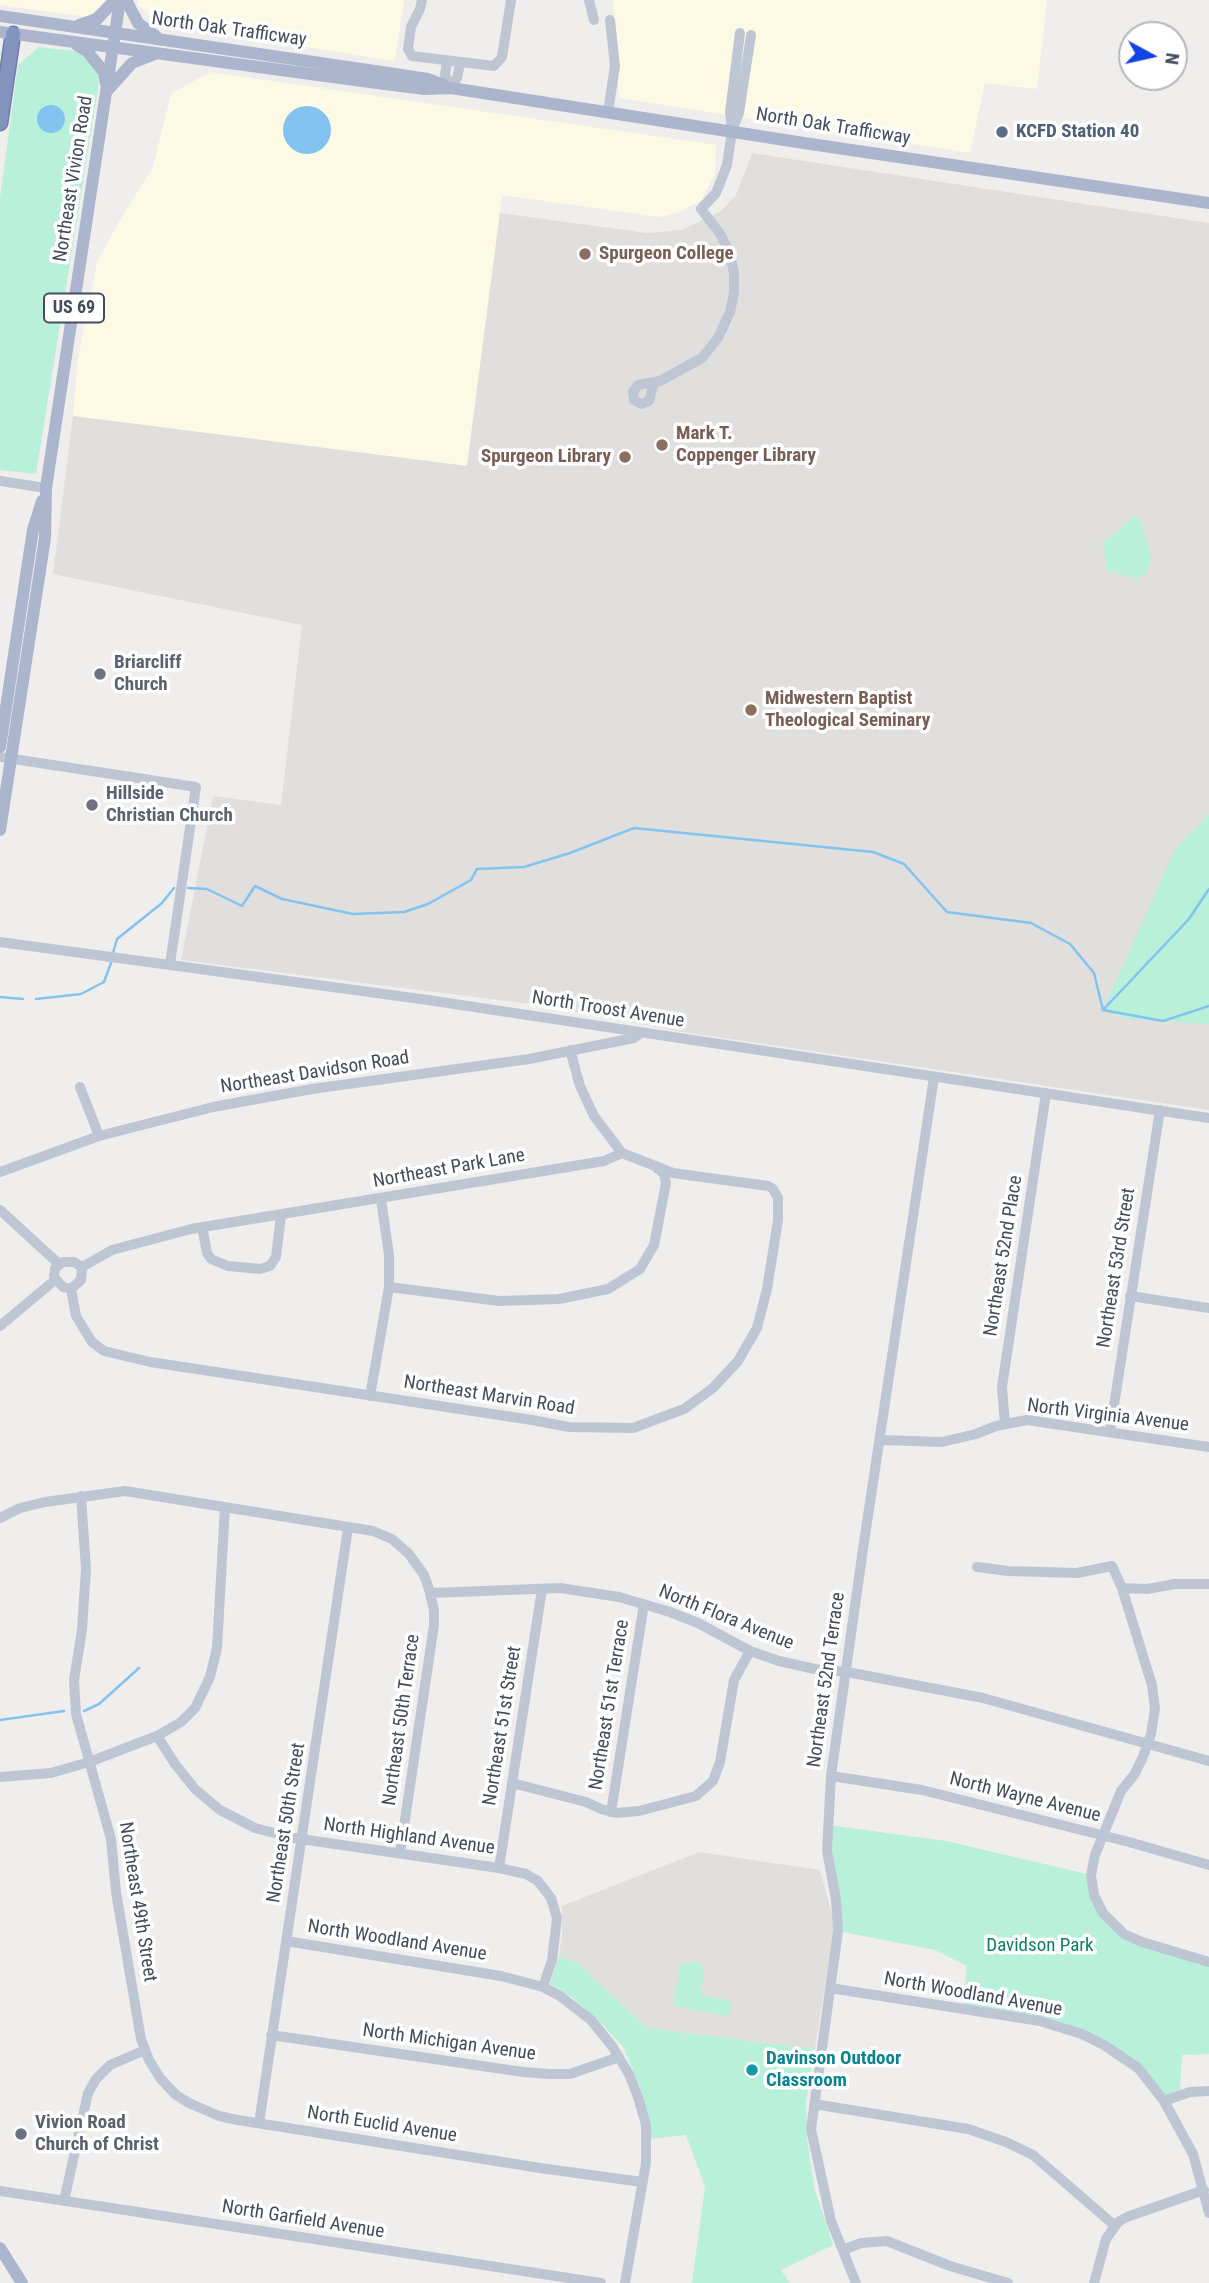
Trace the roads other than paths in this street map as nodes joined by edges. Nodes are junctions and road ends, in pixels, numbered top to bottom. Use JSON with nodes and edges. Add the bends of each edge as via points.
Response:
{"nodes":[{"id":1,"x":118,"y":0,"type":"edge"},
{"id":2,"x":126,"y":0,"type":"edge"},
{"id":3,"x":422,"y":0,"type":"edge"},
{"id":4,"x":511,"y":0,"type":"edge"},
{"id":5,"x":589,"y":0,"type":"edge"},
{"id":6,"x":0,"y":16,"type":"edge"},
{"id":7,"x":594,"y":20,"type":"dead end"},
{"id":8,"x":610,"y":20,"type":"dead end"},
{"id":9,"x":0,"y":25,"type":"edge"},
{"id":10,"x":73,"y":27,"type":"junction"},
{"id":11,"x":7,"y":33,"type":"edge"},
{"id":12,"x":115,"y":33,"type":"junction"},
{"id":13,"x":745,"y":34,"type":"dead end"},
{"id":14,"x":160,"y":39,"type":"junction"},
{"id":15,"x":71,"y":41,"type":"junction"},
{"id":16,"x":114,"y":47,"type":"junction"},
{"id":17,"x":158,"y":53,"type":"junction"},
{"id":18,"x":447,"y":62,"type":"junction"},
{"id":19,"x":460,"y":64,"type":"junction"},
{"id":20,"x":451,"y":88,"type":"junction"},
{"id":21,"x":107,"y":92,"type":"junction"},
{"id":22,"x":608,"y":112,"type":"junction"},
{"id":23,"x":0,"y":123,"type":"edge"},
{"id":24,"x":732,"y":131,"type":"junction"},
{"id":25,"x":1209,"y":203,"type":"edge"},
{"id":26,"x":654,"y":383,"type":"dead end"},
{"id":27,"x":0,"y":481,"type":"edge"},
{"id":28,"x":46,"y":488,"type":"junction"},
{"id":29,"x":2,"y":713,"type":"edge"},
{"id":30,"x":0,"y":747,"type":"edge"},
{"id":31,"x":5,"y":758,"type":"edge"},
{"id":32,"x":0,"y":830,"type":"edge"},
{"id":33,"x":0,"y":942,"type":"edge"},
{"id":34,"x":170,"y":964,"type":"junction"},
{"id":35,"x":641,"y":1033,"type":"junction"},
{"id":36,"x":570,"y":1049,"type":"junction"},
{"id":37,"x":934,"y":1077,"type":"junction"},
{"id":38,"x":80,"y":1087,"type":"dead end"},
{"id":39,"x":1046,"y":1093,"type":"junction"},
{"id":40,"x":1160,"y":1110,"type":"junction"},
{"id":41,"x":1209,"y":1118,"type":"edge"},
{"id":42,"x":99,"y":1136,"type":"junction"},
{"id":43,"x":622,"y":1153,"type":"junction"},
{"id":44,"x":655,"y":1167,"type":"junction"},
{"id":45,"x":0,"y":1172,"type":"edge"},
{"id":46,"x":381,"y":1199,"type":"junction"},
{"id":47,"x":0,"y":1210,"type":"edge"},
{"id":48,"x":281,"y":1215,"type":"junction"},
{"id":49,"x":202,"y":1227,"type":"junction"},
{"id":50,"x":59,"y":1264,"type":"junction"},
{"id":51,"x":82,"y":1267,"type":"junction"},
{"id":52,"x":55,"y":1280,"type":"junction"},
{"id":53,"x":389,"y":1287,"type":"junction"},
{"id":54,"x":71,"y":1289,"type":"junction"},
{"id":55,"x":1130,"y":1296,"type":"junction"},
{"id":56,"x":1209,"y":1308,"type":"edge"},
{"id":57,"x":0,"y":1326,"type":"edge"},
{"id":58,"x":370,"y":1395,"type":"junction"},
{"id":59,"x":1005,"y":1423,"type":"junction"},
{"id":60,"x":1111,"y":1432,"type":"junction"},
{"id":61,"x":880,"y":1440,"type":"junction"},
{"id":62,"x":1209,"y":1447,"type":"edge"},
{"id":63,"x":81,"y":1496,"type":"junction"},
{"id":64,"x":226,"y":1507,"type":"junction"},
{"id":65,"x":0,"y":1518,"type":"edge"},
{"id":66,"x":348,"y":1528,"type":"junction"},
{"id":67,"x":978,"y":1567,"type":"dead end"},
{"id":68,"x":1209,"y":1584,"type":"edge"},
{"id":69,"x":1122,"y":1588,"type":"junction"},
{"id":70,"x":542,"y":1590,"type":"junction"},
{"id":71,"x":431,"y":1593,"type":"junction"},
{"id":72,"x":644,"y":1604,"type":"junction"},
{"id":73,"x":750,"y":1651,"type":"junction"},
{"id":74,"x":847,"y":1672,"type":"junction"},
{"id":75,"x":157,"y":1736,"type":"junction"},
{"id":76,"x":1148,"y":1743,"type":"junction"},
{"id":77,"x":1209,"y":1761,"type":"edge"},
{"id":78,"x":89,"y":1762,"type":"junction"},
{"id":79,"x":831,"y":1776,"type":"junction"},
{"id":80,"x":0,"y":1777,"type":"edge"},
{"id":81,"x":512,"y":1783,"type":"junction"},
{"id":82,"x":611,"y":1812,"type":"junction"},
{"id":83,"x":1104,"y":1835,"type":"junction"},
{"id":84,"x":302,"y":1840,"type":"junction"},
{"id":85,"x":400,"y":1853,"type":"junction"},
{"id":86,"x":1209,"y":1865,"type":"edge"},
{"id":87,"x":499,"y":1868,"type":"junction"},
{"id":88,"x":286,"y":1941,"type":"junction"},
{"id":89,"x":1209,"y":1962,"type":"edge"},
{"id":90,"x":543,"y":1987,"type":"junction"},
{"id":91,"x":830,"y":1988,"type":"junction"},
{"id":92,"x":271,"y":2035,"type":"junction"},
{"id":93,"x":145,"y":2050,"type":"junction"},
{"id":94,"x":619,"y":2057,"type":"junction"},
{"id":95,"x":1209,"y":2091,"type":"edge"},
{"id":96,"x":1164,"y":2101,"type":"junction"},
{"id":97,"x":814,"y":2104,"type":"junction"},
{"id":98,"x":259,"y":2123,"type":"junction"},
{"id":99,"x":642,"y":2182,"type":"junction"},
{"id":100,"x":1204,"y":2190,"type":"junction"},
{"id":101,"x":0,"y":2191,"type":"edge"},
{"id":102,"x":64,"y":2201,"type":"junction"},
{"id":103,"x":1209,"y":2213,"type":"edge"},
{"id":104,"x":1114,"y":2225,"type":"junction"},
{"id":105,"x":0,"y":2248,"type":"edge"},
{"id":106,"x":843,"y":2250,"type":"junction"},
{"id":107,"x":22,"y":2283,"type":"edge"},
{"id":108,"x":601,"y":2283,"type":"edge"},
{"id":109,"x":625,"y":2283,"type":"edge"},
{"id":110,"x":856,"y":2283,"type":"edge"},
{"id":111,"x":1008,"y":2283,"type":"edge"},
{"id":112,"x":1094,"y":2283,"type":"edge"}],
"edges":[{"from":1,"to":10,"type":"main road","via":[[97,19]]},
{"from":1,"to":12,"type":"main road","name":"Northeast Vivion Road","number":"US 69"},
{"from":2,"to":14,"type":"main road","via":[[138,23]]},
{"from":3,"to":18,"type":"street","via":[[408,49],[412,56]]},
{"from":4,"to":19,"type":"street","via":[[502,57],[494,66]]},
{"from":5,"to":7,"type":"street"},
{"from":6,"to":10,"type":"main road","name":"North Oak Trafficway"},
{"from":8,"to":22,"type":"street","via":[[615,66]]},
{"from":9,"to":12,"type":"main road","via":[[86,37]]},
{"from":10,"to":12,"type":"main road","name":"North Oak Trafficway"},
{"from":11,"to":15,"type":"main road","name":"North Oak Trafficway"},
{"from":11,"to":23,"type":"highway"},
{"from":12,"to":14,"type":"main road","name":"North Oak Trafficway"},
{"from":12,"to":16,"type":"main road","name":"Northeast Vivion Road","number":"US 69"},
{"from":13,"to":24,"type":"street","via":[[730,112]]},
{"from":14,"to":20,"type":"main road","name":"North Oak Trafficway","via":[[417,77]]},
{"from":15,"to":16,"type":"main road","name":"North Oak Trafficway"},
{"from":15,"to":21,"type":"main road","via":[[87,51],[104,72]]},
{"from":16,"to":17,"type":"main road","name":"North Oak Trafficway"},
{"from":16,"to":21,"type":"main road","name":"Northeast Vivion Road","number":"US 69"},
{"from":17,"to":20,"type":"main road","name":"North Oak Trafficway","via":[[425,89]]},
{"from":17,"to":21,"type":"main road","via":[[132,63]]},
{"from":18,"to":19,"type":"street"},
{"from":18,"to":20,"type":"street","via":[[444,75]]},
{"from":19,"to":20,"type":"street"},
{"from":20,"to":22,"type":"main road","name":"North Oak Trafficway"},
{"from":21,"to":28,"type":"main road","name":"Northeast Vivion Road","number":"US 69"},
{"from":22,"to":24,"type":"main road","name":"North Oak Trafficway"},
{"from":24,"to":25,"type":"main road","name":"North Oak Trafficway"},
{"from":24,"to":26,"type":"street","via":[[722,180],[701,209],[730,255],[734,273],[730,312],[702,358]]},
{"from":27,"to":28,"type":"street"},
{"from":28,"to":29,"type":"main road","name":"Northeast Vivion Road","number":"US 69","via":[[33,530]]},
{"from":28,"to":31,"type":"main road","name":"Northeast Vivion Road","number":"US 69","via":[[45,538]]},
{"from":29,"to":30,"type":"main road","name":"Northeast Vivion Road","number":"US 69"},
{"from":31,"to":32,"type":"main road","name":"Northeast Vivion Road","number":"US 69"},
{"from":31,"to":34,"type":"street","via":[[196,787]]},
{"from":33,"to":34,"type":"street","name":"North Troost Avenue"},
{"from":34,"to":35,"type":"street","name":"North Troost Avenue"},
{"from":35,"to":36,"type":"street","name":"Northeast Davidson Road"},
{"from":35,"to":37,"type":"street","name":"North Troost Avenue"},
{"from":36,"to":42,"type":"street","name":"Northeast Davidson Road","via":[[262,1098]]},
{"from":36,"to":43,"type":"street","via":[[594,1116]]},
{"from":37,"to":39,"type":"street","name":"North Troost Avenue"},
{"from":37,"to":61,"type":"street","name":"Northeast 52nd Terrace"},
{"from":38,"to":42,"type":"street"},
{"from":39,"to":40,"type":"street","name":"North Troost Avenue"},
{"from":39,"to":59,"type":"street","name":"Northeast 52nd Place","via":[[1002,1387]]},
{"from":40,"to":41,"type":"street","name":"North Troost Avenue"},
{"from":40,"to":55,"type":"street","name":"Northeast 53rd Street"},
{"from":42,"to":45,"type":"street","name":"Northeast Davidson Road"},
{"from":43,"to":44,"type":"street"},
{"from":43,"to":46,"type":"street","name":"Northeast Park Lane","via":[[604,1161]]},
{"from":44,"to":53,"type":"street","via":[[666,1183],[654,1245],[640,1269],[608,1289],[559,1299],[499,1301]]},
{"from":44,"to":58,"type":"street","name":"Northeast Marvin Road","via":[[768,1186],[778,1198],[767,1289],[757,1328],[738,1361],[713,1388],[684,1409],[632,1428],[584,1428]]},
{"from":46,"to":48,"type":"street","name":"Northeast Park Lane"},
{"from":46,"to":53,"type":"street"},
{"from":47,"to":50,"type":"street"},
{"from":48,"to":49,"type":"street","name":"Northeast Park Lane"},
{"from":48,"to":49,"type":"street","via":[[276,1256],[270,1266],[260,1269],[211,1259]]},
{"from":49,"to":51,"type":"street","name":"Northeast Park Lane","via":[[111,1250]]},
{"from":50,"to":51,"type":"street","via":[[74,1262]]},
{"from":50,"to":52,"type":"street"},
{"from":51,"to":54,"type":"street","via":[[81,1280]]},
{"from":52,"to":54,"type":"street"},
{"from":52,"to":57,"type":"street"},
{"from":53,"to":58,"type":"street"},
{"from":54,"to":58,"type":"street","name":"Northeast Marvin Road","via":[[80,1326],[104,1351]]},
{"from":55,"to":56,"type":"street"},
{"from":55,"to":60,"type":"street","name":"Northeast 53rd Street"},
{"from":59,"to":60,"type":"street","name":"North Virginia Avenue","via":[[1027,1420]]},
{"from":59,"to":61,"type":"street","name":"North Virginia Avenue","via":[[942,1442]]},
{"from":60,"to":62,"type":"street","name":"North Virginia Avenue"},
{"from":61,"to":74,"type":"street","name":"Northeast 52nd Terrace"},
{"from":63,"to":64,"type":"street","via":[[125,1492]]},
{"from":63,"to":65,"type":"street","via":[[20,1508]]},
{"from":63,"to":78,"type":"street","name":"Northeast 49th Street","via":[[85,1580],[74,1697]]},
{"from":64,"to":66,"type":"street"},
{"from":64,"to":75,"type":"street","via":[[215,1662],[205,1691],[189,1714]]},
{"from":66,"to":71,"type":"street","via":[[392,1539],[416,1562]]},
{"from":66,"to":84,"type":"street","name":"Northeast 50th Street"},
{"from":67,"to":69,"type":"street","via":[[1077,1573],[1112,1566]]},
{"from":68,"to":69,"type":"street"},
{"from":69,"to":76,"type":"street","via":[[1154,1695]]},
{"from":70,"to":71,"type":"street","name":"North Flora Avenue"},
{"from":70,"to":72,"type":"street","name":"North Flora Avenue","via":[[590,1592]]},
{"from":70,"to":81,"type":"street","name":"Northeast 51st Street"},
{"from":71,"to":85,"type":"street","name":"Northeast 50th Terrace","via":[[434,1625]]},
{"from":72,"to":73,"type":"street","name":"North Flora Avenue","via":[[698,1623]]},
{"from":72,"to":82,"type":"street","name":"Northeast 51st Terrace"},
{"from":73,"to":74,"type":"street","name":"North Flora Avenue","via":[[815,1669]]},
{"from":73,"to":82,"type":"street","via":[[734,1680],[713,1781],[696,1796],[639,1811]]},
{"from":74,"to":76,"type":"street","name":"North Flora Avenue","via":[[983,1698]]},
{"from":74,"to":79,"type":"street","name":"Northeast 52nd Terrace"},
{"from":75,"to":78,"type":"street"},
{"from":75,"to":84,"type":"street","name":"North Highland Avenue","via":[[195,1790],[220,1810],[255,1828]]},
{"from":76,"to":77,"type":"street","name":"North Flora Avenue"},
{"from":76,"to":83,"type":"street","via":[[1121,1791]]},
{"from":78,"to":80,"type":"street","via":[[51,1773]]},
{"from":78,"to":93,"type":"street","name":"Northeast 49th Street","via":[[111,1839]]},
{"from":79,"to":83,"type":"street","name":"North Wayne Avenue","via":[[922,1790]]},
{"from":79,"to":91,"type":"street","name":"Northeast 52nd Terrace","via":[[827,1851],[838,1931]]},
{"from":81,"to":82,"type":"street"},
{"from":81,"to":87,"type":"street","name":"Northeast 51st Street"},
{"from":83,"to":86,"type":"street","name":"North Wayne Avenue"},
{"from":83,"to":89,"type":"street","via":[[1091,1875],[1094,1895],[1109,1921],[1133,1939]]},
{"from":84,"to":85,"type":"street","name":"North Highland Avenue"},
{"from":84,"to":88,"type":"street","name":"Northeast 50th Street"},
{"from":85,"to":87,"type":"street","name":"North Highland Avenue"},
{"from":87,"to":90,"type":"street","name":"North Highland Avenue","via":[[538,1881],[555,1906],[556,1935]]},
{"from":88,"to":90,"type":"street","name":"North Woodland Avenue"},
{"from":88,"to":92,"type":"street","name":"Northeast 50th Street"},
{"from":90,"to":94,"type":"street","via":[[591,2020]]},
{"from":91,"to":96,"type":"street","name":"North Woodland Avenue","via":[[1040,2021],[1082,2034],[1138,2068]]},
{"from":91,"to":97,"type":"street","name":"Northeast 52nd Terrace"},
{"from":92,"to":94,"type":"street","name":"North Michigan Avenue","via":[[549,2074],[570,2074]]},
{"from":92,"to":98,"type":"street","name":"Northeast 50th Street"},
{"from":93,"to":98,"type":"street","name":"North Euclid Avenue","via":[[160,2078],[189,2104],[219,2116]]},
{"from":93,"to":102,"type":"street","via":[[110,2065],[88,2093]]},
{"from":94,"to":99,"type":"street","via":[[646,2125]]},
{"from":95,"to":96,"type":"street"},
{"from":96,"to":100,"type":"street","name":"North Woodland Avenue","via":[[1189,2146]]},
{"from":97,"to":104,"type":"street","via":[[968,2129],[1006,2142],[1033,2155]]},
{"from":97,"to":106,"type":"street","name":"Northeast 52nd Terrace","via":[[811,2129],[831,2221]]},
{"from":98,"to":99,"type":"street","name":"North Euclid Avenue"},
{"from":99,"to":109,"type":"street"},
{"from":100,"to":103,"type":"street","name":"North Woodland Avenue"},
{"from":100,"to":104,"type":"street"},
{"from":101,"to":102,"type":"street","name":"North Garfield Avenue"},
{"from":102,"to":108,"type":"street","name":"North Garfield Avenue"},
{"from":104,"to":112,"type":"street"},
{"from":105,"to":107,"type":"main road"},
{"from":106,"to":110,"type":"street","name":"Northeast 52nd Terrace"},
{"from":106,"to":111,"type":"street","via":[[887,2241]]}]}
